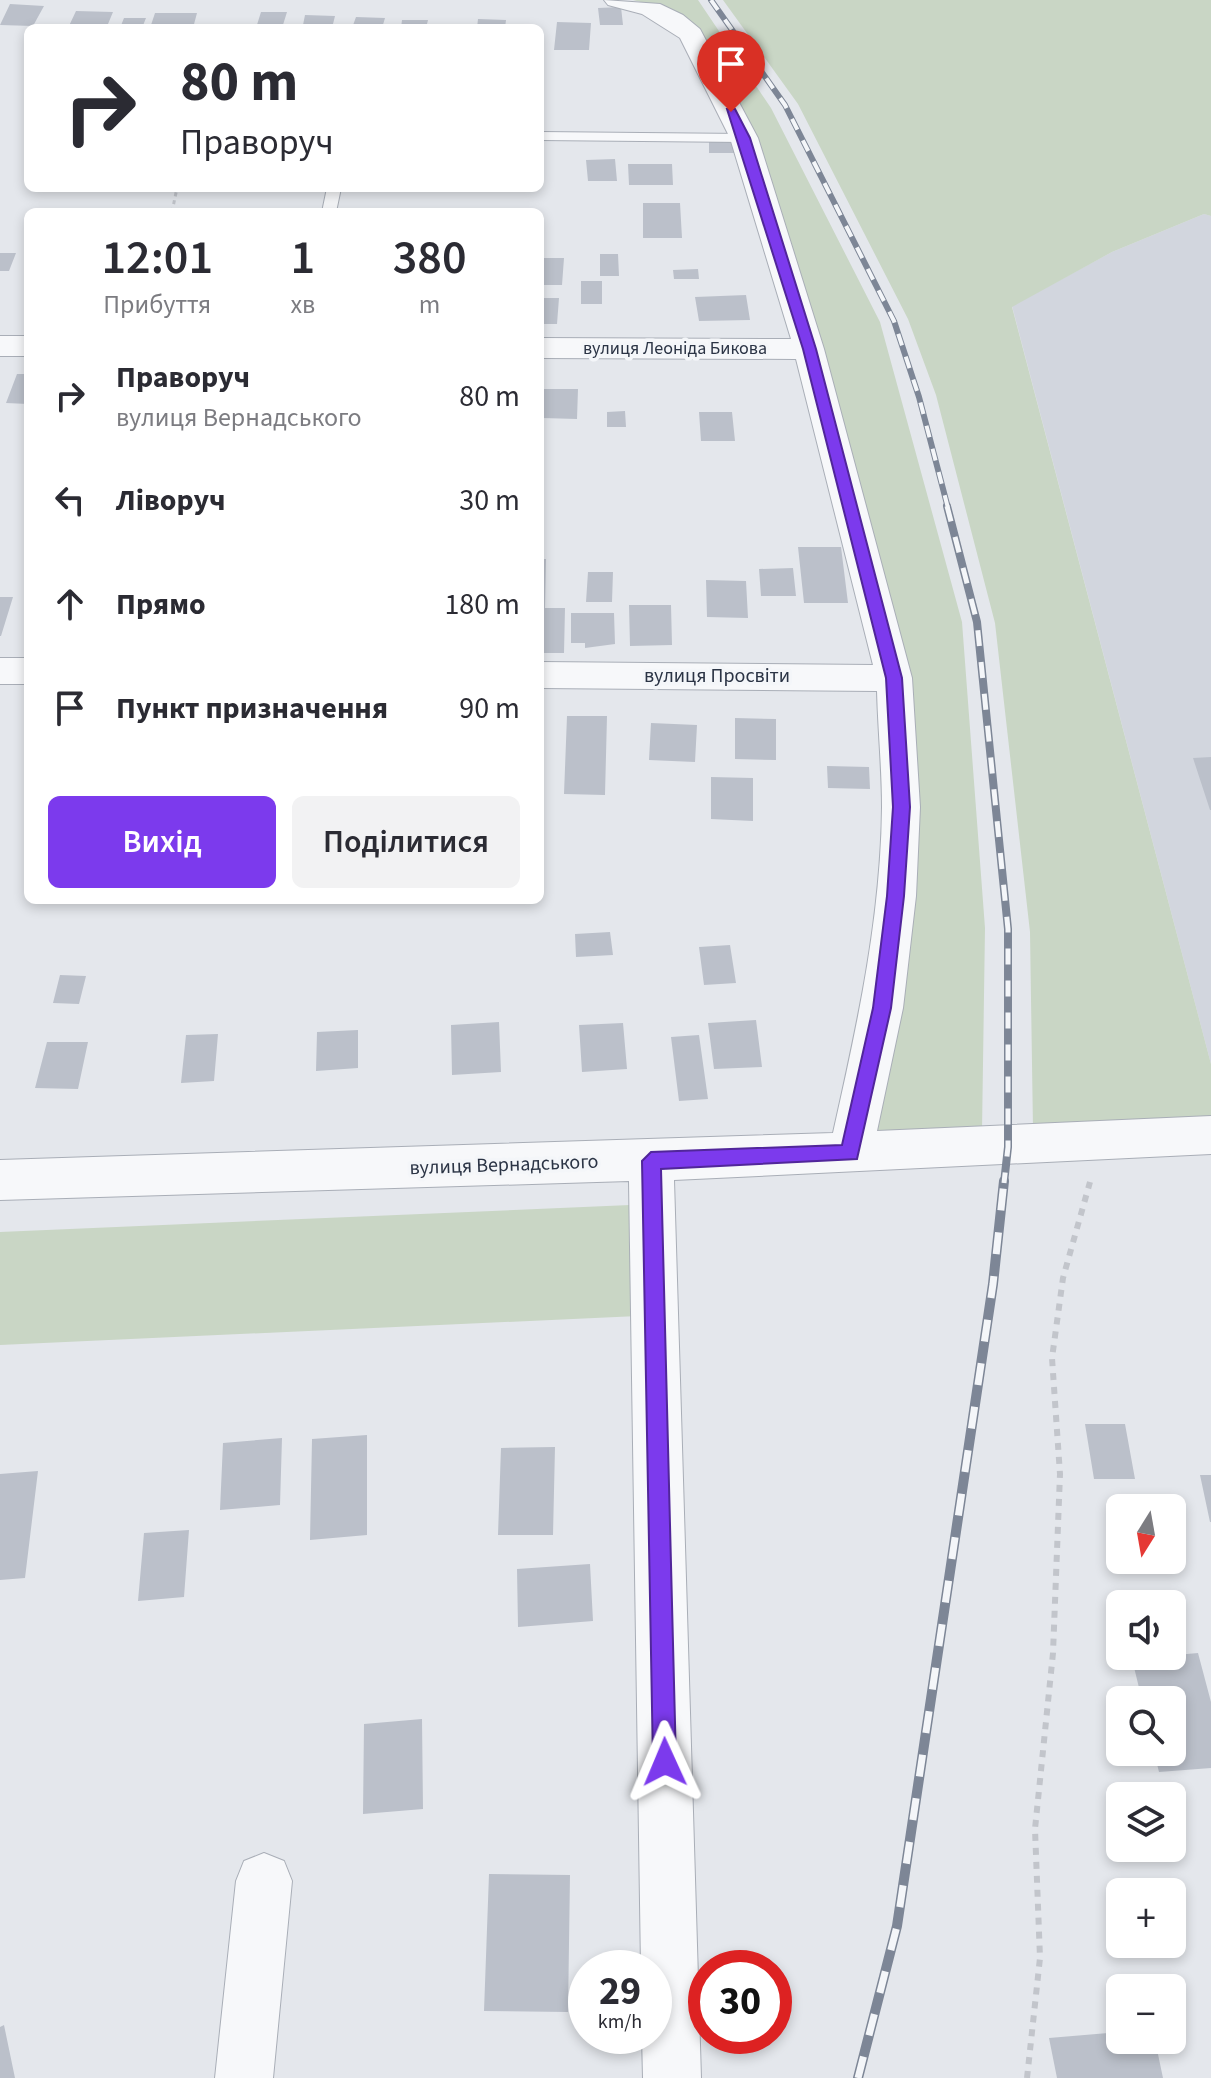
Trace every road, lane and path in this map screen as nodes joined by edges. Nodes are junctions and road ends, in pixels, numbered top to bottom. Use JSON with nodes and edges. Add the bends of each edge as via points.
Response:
{"nodes":[{"id":1,"x":617,"y":0,"type":"edge"},
{"id":2,"x":544,"y":136,"type":"edge"},
{"id":3,"x":744,"y":138,"type":"junction"},
{"id":4,"x":0,"y":346,"type":"edge"},
{"id":5,"x":24,"y":346,"type":"edge"},
{"id":6,"x":544,"y":348,"type":"edge"},
{"id":7,"x":809,"y":349,"type":"junction"},
{"id":8,"x":0,"y":671,"type":"edge"},
{"id":9,"x":24,"y":671,"type":"edge"},
{"id":10,"x":544,"y":675,"type":"edge"},
{"id":11,"x":894,"y":678,"type":"junction"},
{"id":12,"x":1211,"y":1135,"type":"edge"},
{"id":13,"x":1111,"y":1140,"type":"junction"},
{"id":14,"x":850,"y":1153,"type":"junction"},
{"id":15,"x":651,"y":1161,"type":"junction"},
{"id":16,"x":0,"y":1180,"type":"edge"},
{"id":17,"x":264,"y":1881,"type":"dead end"},
{"id":18,"x":244,"y":2078,"type":"edge"},
{"id":19,"x":672,"y":2078,"type":"edge"},
{"id":20,"x":1027,"y":2078,"type":"edge"}],
"edges":[{"from":1,"to":3,"type":"street","via":[[662,14],[691,34]]},
{"from":2,"to":3,"type":"lane"},
{"from":3,"to":7,"type":"street"},
{"from":4,"to":5,"type":"street"},
{"from":6,"to":7,"type":"street","name":"вулиця Леоніда Бикова"},
{"from":7,"to":11,"type":"street"},
{"from":8,"to":9,"type":"street"},
{"from":10,"to":11,"type":"street","name":"вулиця Просвіти"},
{"from":11,"to":14,"type":"street","via":[[901,807],[896,896],[882,1008]]},
{"from":12,"to":13,"type":"street","name":"вулиця Вернадського"},
{"from":13,"to":14,"type":"street","name":"вулиця Вернадського"},
{"from":13,"to":20,"type":"path","via":[[1086,1191],[1063,1278],[1052,1358],[1059,1504],[1053,1653],[1035,1829],[1040,1958]]},
{"from":14,"to":15,"type":"street","name":"вулиця Вернадського"},
{"from":15,"to":16,"type":"street","name":"вулиця Вернадського"},
{"from":15,"to":19,"type":"street"},
{"from":17,"to":18,"type":"street"}]}
